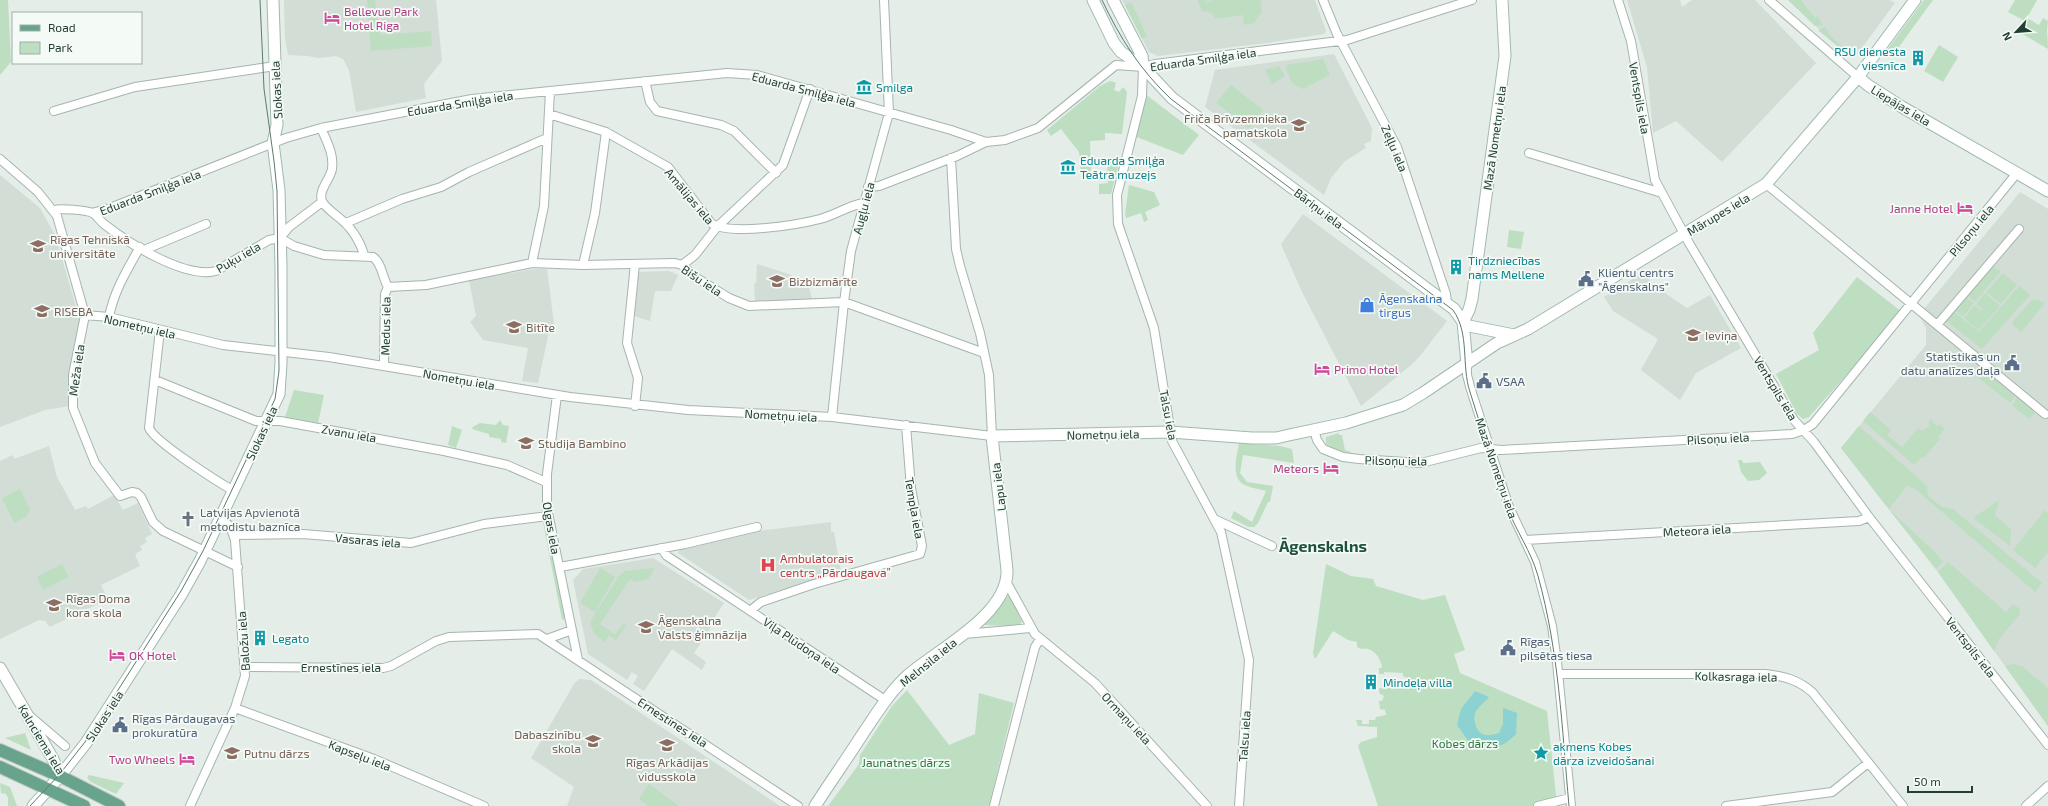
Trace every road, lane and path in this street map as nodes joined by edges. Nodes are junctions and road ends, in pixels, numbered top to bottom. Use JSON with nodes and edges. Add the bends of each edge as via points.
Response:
{"nodes":[{"id":1,"x":272,"y":0,"type":"edge"},
{"id":2,"x":884,"y":0,"type":"edge"},
{"id":3,"x":1093,"y":0,"type":"edge"},
{"id":4,"x":1113,"y":0,"type":"edge"},
{"id":5,"x":1323,"y":0,"type":"edge"},
{"id":6,"x":1472,"y":0,"type":"edge"},
{"id":7,"x":1502,"y":0,"type":"edge"},
{"id":8,"x":1618,"y":0,"type":"edge"},
{"id":9,"x":1769,"y":0,"type":"edge"},
{"id":10,"x":1915,"y":0,"type":"edge"},
{"id":11,"x":1341,"y":41,"type":"junction"},
{"id":12,"x":275,"y":66,"type":"junction"},
{"id":13,"x":1143,"y":67,"type":"junction"},
{"id":14,"x":1858,"y":77,"type":"junction"},
{"id":15,"x":645,"y":81,"type":"junction"},
{"id":16,"x":810,"y":89,"type":"junction"},
{"id":17,"x":550,"y":91,"type":"junction"},
{"id":18,"x":54,"y":111,"type":"dead end"},
{"id":19,"x":889,"y":113,"type":"junction"},
{"id":20,"x":549,"y":114,"type":"junction"},
{"id":21,"x":321,"y":128,"type":"junction"},
{"id":22,"x":606,"y":132,"type":"junction"},
{"id":23,"x":547,"y":138,"type":"junction"},
{"id":24,"x":986,"y":142,"type":"junction"},
{"id":25,"x":274,"y":143,"type":"junction"},
{"id":26,"x":1529,"y":153,"type":"dead end"},
{"id":27,"x":952,"y":158,"type":"junction"},
{"id":28,"x":0,"y":159,"type":"edge"},
{"id":29,"x":776,"y":173,"type":"junction"},
{"id":30,"x":2017,"y":173,"type":"junction"},
{"id":31,"x":1766,"y":184,"type":"junction"},
{"id":32,"x":868,"y":187,"type":"junction"},
{"id":33,"x":2048,"y":190,"type":"edge"},
{"id":34,"x":1662,"y":193,"type":"junction"},
{"id":35,"x":322,"y":202,"type":"junction"},
{"id":36,"x":863,"y":203,"type":"junction"},
{"id":37,"x":54,"y":210,"type":"junction"},
{"id":38,"x":92,"y":213,"type":"junction"},
{"id":39,"x":346,"y":223,"type":"junction"},
{"id":40,"x":206,"y":224,"type":"dead end"},
{"id":41,"x":717,"y":227,"type":"junction"},
{"id":42,"x":2019,"y":229,"type":"dead end"},
{"id":43,"x":1685,"y":234,"type":"junction"},
{"id":44,"x":280,"y":238,"type":"junction"},
{"id":45,"x":142,"y":249,"type":"junction"},
{"id":46,"x":364,"y":256,"type":"junction"},
{"id":47,"x":532,"y":263,"type":"junction"},
{"id":48,"x":635,"y":264,"type":"junction"},
{"id":49,"x":583,"y":265,"type":"junction"},
{"id":50,"x":682,"y":265,"type":"junction"},
{"id":51,"x":388,"y":287,"type":"junction"},
{"id":52,"x":844,"y":302,"type":"junction"},
{"id":53,"x":1447,"y":303,"type":"junction"},
{"id":54,"x":1911,"y":303,"type":"junction"},
{"id":55,"x":85,"y":315,"type":"junction"},
{"id":56,"x":109,"y":316,"type":"junction"},
{"id":57,"x":1463,"y":322,"type":"junction"},
{"id":58,"x":1937,"y":325,"type":"junction"},
{"id":59,"x":160,"y":330,"type":"junction"},
{"id":60,"x":1514,"y":335,"type":"junction"},
{"id":61,"x":281,"y":352,"type":"junction"},
{"id":62,"x":984,"y":353,"type":"junction"},
{"id":63,"x":1466,"y":364,"type":"junction"},
{"id":64,"x":384,"y":365,"type":"junction"},
{"id":65,"x":155,"y":380,"type":"junction"},
{"id":66,"x":557,"y":395,"type":"junction"},
{"id":67,"x":635,"y":406,"type":"junction"},
{"id":68,"x":2045,"y":414,"type":"dead end"},
{"id":69,"x":832,"y":417,"type":"junction"},
{"id":70,"x":267,"y":421,"type":"junction"},
{"id":71,"x":906,"y":425,"type":"junction"},
{"id":72,"x":1314,"y":430,"type":"junction"},
{"id":73,"x":1804,"y":430,"type":"junction"},
{"id":74,"x":1170,"y":432,"type":"junction"},
{"id":75,"x":992,"y":436,"type":"junction"},
{"id":76,"x":1490,"y":450,"type":"junction"},
{"id":77,"x":546,"y":482,"type":"junction"},
{"id":78,"x":234,"y":491,"type":"junction"},
{"id":79,"x":548,"y":516,"type":"junction"},
{"id":80,"x":1869,"y":517,"type":"junction"},
{"id":81,"x":220,"y":518,"type":"junction"},
{"id":82,"x":1214,"y":519,"type":"junction"},
{"id":83,"x":757,"y":527,"type":"dead end"},
{"id":84,"x":234,"y":535,"type":"junction"},
{"id":85,"x":1524,"y":540,"type":"junction"},
{"id":86,"x":1272,"y":546,"type":"dead end"},
{"id":87,"x":661,"y":548,"type":"junction"},
{"id":88,"x":204,"y":552,"type":"junction"},
{"id":89,"x":238,"y":567,"type":"junction"},
{"id":90,"x":560,"y":567,"type":"junction"},
{"id":91,"x":1007,"y":584,"type":"junction"},
{"id":92,"x":751,"y":610,"type":"junction"},
{"id":93,"x":1031,"y":628,"type":"junction"},
{"id":94,"x":572,"y":630,"type":"junction"},
{"id":95,"x":962,"y":634,"type":"junction"},
{"id":96,"x":548,"y":639,"type":"junction"},
{"id":97,"x":1040,"y":639,"type":"junction"},
{"id":98,"x":578,"y":660,"type":"junction"},
{"id":99,"x":246,"y":666,"type":"junction"},
{"id":100,"x":0,"y":668,"type":"edge"},
{"id":101,"x":1558,"y":674,"type":"junction"},
{"id":102,"x":885,"y":700,"type":"junction"},
{"id":103,"x":235,"y":708,"type":"junction"},
{"id":104,"x":27,"y":714,"type":"junction"},
{"id":105,"x":2048,"y":745,"type":"edge"},
{"id":106,"x":65,"y":746,"type":"dead end"},
{"id":107,"x":0,"y":750,"type":"edge"},
{"id":108,"x":1868,"y":763,"type":"junction"},
{"id":109,"x":0,"y":767,"type":"edge"},
{"id":110,"x":60,"y":776,"type":"junction"},
{"id":111,"x":2048,"y":786,"type":"edge"},
{"id":112,"x":48,"y":790,"type":"junction"},
{"id":113,"x":1570,"y":802,"type":"edge"},
{"id":114,"x":33,"y":806,"type":"edge"},
{"id":115,"x":84,"y":806,"type":"edge"},
{"id":116,"x":120,"y":806,"type":"edge"},
{"id":117,"x":190,"y":806,"type":"edge"},
{"id":118,"x":484,"y":806,"type":"edge"},
{"id":119,"x":798,"y":806,"type":"edge"},
{"id":120,"x":815,"y":806,"type":"edge"},
{"id":121,"x":994,"y":806,"type":"edge"},
{"id":122,"x":1207,"y":806,"type":"edge"},
{"id":123,"x":1239,"y":806,"type":"edge"},
{"id":124,"x":1538,"y":806,"type":"edge"},
{"id":125,"x":1726,"y":806,"type":"edge"},
{"id":126,"x":1903,"y":806,"type":"edge"},
{"id":127,"x":2026,"y":806,"type":"edge"}],
"edges":[{"from":1,"to":12,"type":"street","name":"Slokas iela"},
{"from":2,"to":19,"type":"street","name":"Augļu iela"},
{"from":3,"to":13,"type":"street","name":"Bāriņu iela","via":[[1114,43],[1121,52]]},
{"from":4,"to":13,"type":"street","name":"Bāriņu iela","via":[[1142,56]]},
{"from":5,"to":11,"type":"street","name":"Zeļļu iela"},
{"from":6,"to":11,"type":"street","name":"Eduarda Smiļģa iela"},
{"from":7,"to":57,"type":"street","name":"Mazā Nometņu iela","via":[[1505,56],[1472,298],[1470,310]]},
{"from":8,"to":34,"type":"street","name":"Ventspils iela","via":[[1631,41],[1656,180]]},
{"from":9,"to":14,"type":"street","name":"Liepājas iela"},
{"from":10,"to":14,"type":"street","name":"Mārupes iela"},
{"from":11,"to":13,"type":"street","name":"Eduarda Smiļģa iela"},
{"from":11,"to":53,"type":"street","name":"Zeļļu iela","via":[[1397,147]]},
{"from":12,"to":18,"type":"street","via":[[140,86]]},
{"from":12,"to":25,"type":"street","name":"Slokas iela","via":[[278,125]]},
{"from":13,"to":24,"type":"street","name":"Eduarda Smiļģa iela","via":[[1116,65],[1038,128],[1005,140]]},
{"from":13,"to":53,"type":"street","name":"Bāriņu iela","via":[[1186,110]]},
{"from":13,"to":74,"type":"street","name":"Talsu iela","via":[[1142,96],[1117,195],[1118,224],[1154,328]]},
{"from":14,"to":30,"type":"street","name":"Liepājas iela","via":[[1902,107]]},
{"from":14,"to":31,"type":"street","name":"Mārupes iela"},
{"from":15,"to":16,"type":"street","name":"Eduarda Smiļģa iela","via":[[742,73]]},
{"from":15,"to":17,"type":"street","name":"Eduarda Smiļģa iela"},
{"from":15,"to":29,"type":"street","via":[[650,102],[657,110],[722,125],[734,131]]},
{"from":16,"to":19,"type":"street","name":"Eduarda Smiļģa iela"},
{"from":16,"to":29,"type":"street","via":[[787,158]]},
{"from":17,"to":20,"type":"street"},
{"from":17,"to":21,"type":"street","name":"Eduarda Smiļģa iela","via":[[472,99]]},
{"from":19,"to":24,"type":"street","name":"Eduarda Smiļģa iela"},
{"from":19,"to":32,"type":"street","name":"Augļu iela"},
{"from":20,"to":22,"type":"street","name":"Amālijas iela"},
{"from":20,"to":23,"type":"street"},
{"from":21,"to":25,"type":"street","name":"Eduarda Smiļģa iela"},
{"from":21,"to":35,"type":"street","via":[[332,160],[332,171],[321,194]]},
{"from":22,"to":41,"type":"street","name":"Amālijas iela","via":[[668,167],[711,223]]},
{"from":22,"to":49,"type":"street","via":[[595,213]]},
{"from":23,"to":39,"type":"street","via":[[469,172],[446,185],[402,199]]},
{"from":23,"to":47,"type":"street","via":[[544,206]]},
{"from":24,"to":27,"type":"street"},
{"from":25,"to":38,"type":"street","name":"Eduarda Smiļģa iela","via":[[117,206]]},
{"from":25,"to":44,"type":"street","name":"Slokas iela","via":[[279,190]]},
{"from":26,"to":34,"type":"street"},
{"from":27,"to":32,"type":"street","via":[[879,186]]},
{"from":27,"to":62,"type":"street","name":"Lapu iela","via":[[956,249]]},
{"from":28,"to":37,"type":"street","name":"Meža iela","via":[[38,192]]},
{"from":29,"to":41,"type":"street"},
{"from":30,"to":33,"type":"street","name":"Liepājas iela"},
{"from":30,"to":54,"type":"street","name":"Pilsoņu iela"},
{"from":31,"to":43,"type":"street","name":"Mārupes iela"},
{"from":31,"to":54,"type":"street"},
{"from":32,"to":36,"type":"street","name":"Augļu iela"},
{"from":34,"to":43,"type":"street","name":"Ventspils iela"},
{"from":35,"to":39,"type":"street"},
{"from":35,"to":44,"type":"street","via":[[289,227]]},
{"from":36,"to":41,"type":"street","name":"Amālijas iela","via":[[820,219],[790,225],[729,230]]},
{"from":36,"to":52,"type":"street","name":"Augļu iela","via":[[851,251]]},
{"from":37,"to":38,"type":"street","via":[[65,208]]},
{"from":37,"to":55,"type":"street","name":"Meža iela"},
{"from":38,"to":45,"type":"street","name":"Puķu iela","via":[[103,224]]},
{"from":39,"to":46,"type":"street","via":[[363,248]]},
{"from":40,"to":45,"type":"street"},
{"from":41,"to":50,"type":"street","via":[[695,255]]},
{"from":42,"to":58,"type":"street"},
{"from":43,"to":60,"type":"street","name":"Mārupes iela"},
{"from":43,"to":73,"type":"street","name":"Ventspils iela","via":[[1794,420]]},
{"from":44,"to":45,"type":"street","name":"Puķu iela","via":[[269,240],[216,271],[207,273],[164,262]]},
{"from":44,"to":46,"type":"street","via":[[294,246],[324,255]]},
{"from":44,"to":61,"type":"street","name":"Slokas iela"},
{"from":45,"to":56,"type":"street","via":[[120,283]]},
{"from":46,"to":51,"type":"street","name":"Medus iela","via":[[377,260]]},
{"from":47,"to":49,"type":"street","name":"Bišu iela"},
{"from":47,"to":51,"type":"street","name":"Bišu iela","via":[[426,285]]},
{"from":48,"to":49,"type":"street","name":"Bišu iela"},
{"from":48,"to":50,"type":"street","name":"Bišu iela"},
{"from":48,"to":67,"type":"street","via":[[627,343],[638,378]]},
{"from":50,"to":52,"type":"street","name":"Bišu iela","via":[[695,277],[729,298],[749,306]]},
{"from":51,"to":64,"type":"street","name":"Medus iela","via":[[385,294]]},
{"from":52,"to":62,"type":"street","name":"Bišu iela"},
{"from":52,"to":69,"type":"street","name":"Augļu iela"},
{"from":53,"to":57,"type":"street","name":"Bāriņu iela"},
{"from":54,"to":58,"type":"street"},
{"from":54,"to":73,"type":"street","name":"Pilsoņu iela","via":[[1813,424]]},
{"from":55,"to":56,"type":"street","name":"Nometņu iela"},
{"from":55,"to":88,"type":"street","name":"Meža iela","via":[[73,375],[72,394],[75,416],[95,463],[120,496],[132,492],[141,497],[157,527]]},
{"from":56,"to":59,"type":"street","name":"Nometņu iela"},
{"from":57,"to":60,"type":"street","via":[[1469,326]]},
{"from":57,"to":63,"type":"street"},
{"from":58,"to":68,"type":"street"},
{"from":59,"to":61,"type":"street","name":"Nometņu iela","via":[[218,344]]},
{"from":59,"to":65,"type":"street"},
{"from":60,"to":63,"type":"street","name":"Mārupes iela","via":[[1496,343]]},
{"from":61,"to":64,"type":"street","name":"Nometņu iela","via":[[330,356]]},
{"from":61,"to":70,"type":"street","name":"Slokas iela","via":[[279,394]]},
{"from":62,"to":75,"type":"street","name":"Lapu iela","via":[[989,375]]},
{"from":63,"to":72,"type":"street","name":"Nometņu iela","via":[[1403,405]]},
{"from":63,"to":76,"type":"street","name":"Mazā Nometņu iela"},
{"from":64,"to":66,"type":"street","name":"Nometņu iela"},
{"from":65,"to":70,"type":"street","name":"Zvanu iela","via":[[256,421]]},
{"from":65,"to":78,"type":"street","via":[[149,428],[151,433],[173,451]]},
{"from":66,"to":67,"type":"street","name":"Nometņu iela"},
{"from":66,"to":77,"type":"street","name":"Olgas iela"},
{"from":67,"to":69,"type":"street","name":"Nometņu iela"},
{"from":69,"to":71,"type":"street","name":"Nometņu iela"},
{"from":70,"to":77,"type":"street","name":"Zvanu iela","via":[[280,420],[444,450],[507,465]]},
{"from":70,"to":78,"type":"street","name":"Slokas iela"},
{"from":71,"to":75,"type":"street","name":"Nometņu iela"},
{"from":71,"to":92,"type":"street","name":"Tempļa iela","via":[[911,488],[922,546],[920,554],[814,584],[761,602]]},
{"from":72,"to":74,"type":"street","name":"Nometņu iela","via":[[1276,438]]},
{"from":72,"to":76,"type":"street","name":"Pilsoņu iela","via":[[1316,440],[1326,451],[1359,460],[1421,463],[1481,448]]},
{"from":73,"to":76,"type":"street","name":"Pilsoņu iela","via":[[1785,434]]},
{"from":73,"to":80,"type":"street","name":"Ventspils iela"},
{"from":74,"to":75,"type":"street","name":"Nometņu iela"},
{"from":74,"to":82,"type":"street","name":"Talsu iela","via":[[1172,441]]},
{"from":75,"to":91,"type":"street","name":"Lapu iela","via":[[1008,570]]},
{"from":76,"to":85,"type":"street","name":"Mazā Nometņu iela","via":[[1509,506]]},
{"from":77,"to":79,"type":"street","name":"Olgas iela"},
{"from":78,"to":81,"type":"street","name":"Slokas iela"},
{"from":79,"to":84,"type":"street","name":"Vasaras iela","via":[[497,522],[411,543],[303,534]]},
{"from":79,"to":90,"type":"street","name":"Olgas iela"},
{"from":80,"to":85,"type":"street","name":"Meteora iela","via":[[1859,521]]},
{"from":80,"to":105,"type":"street","name":"Ventspils iela"},
{"from":81,"to":84,"type":"street","via":[[230,526]]},
{"from":81,"to":88,"type":"street","name":"Slokas iela"},
{"from":82,"to":86,"type":"street"},
{"from":82,"to":123,"type":"street","name":"Talsu iela","via":[[1221,532],[1249,660]]},
{"from":83,"to":87,"type":"street"},
{"from":84,"to":89,"type":"street","name":"Baložu iela"},
{"from":85,"to":101,"type":"street","name":"Mazā Nometņu iela","via":[[1540,577],[1552,626]]},
{"from":87,"to":90,"type":"street"},
{"from":87,"to":92,"type":"street","name":"Viļa Plūdoņa iela","via":[[667,556]]},
{"from":88,"to":89,"type":"street","name":"Meža iela"},
{"from":88,"to":110,"type":"street","name":"Slokas iela","via":[[181,595],[127,680],[86,743]]},
{"from":89,"to":99,"type":"street","name":"Baložu iela"},
{"from":90,"to":94,"type":"street","name":"Olgas iela"},
{"from":91,"to":93,"type":"street","name":"Lapu iela"},
{"from":91,"to":95,"type":"street","name":"Melnsila iela","via":[[992,607]]},
{"from":92,"to":102,"type":"street","name":"Viļa Plūdoņa iela"},
{"from":93,"to":95,"type":"street"},
{"from":93,"to":97,"type":"street","name":"Lapu iela"},
{"from":94,"to":96,"type":"street"},
{"from":94,"to":98,"type":"street","name":"Olgas iela"},
{"from":95,"to":102,"type":"street","name":"Melnsila iela","via":[[906,677]]},
{"from":96,"to":98,"type":"street","name":"Ernestīnes iela"},
{"from":96,"to":99,"type":"street","name":"Ernestīnes iela","via":[[538,634],[449,637],[383,668]]},
{"from":97,"to":121,"type":"street","via":[[1035,647]]},
{"from":97,"to":122,"type":"street","name":"Ormaņu iela","via":[[1095,683]]},
{"from":98,"to":119,"type":"street","name":"Ernestīnes iela"},
{"from":99,"to":103,"type":"street","name":"Baložu iela","via":[[244,684]]},
{"from":100,"to":104,"type":"street","name":"Kalnciema iela"},
{"from":101,"to":108,"type":"street","name":"Kolkasraga iela","via":[[1765,674],[1789,678],[1813,693]]},
{"from":101,"to":113,"type":"street","name":"Mazā Nometņu iela"},
{"from":102,"to":120,"type":"street","name":"Melnsila iela"},
{"from":103,"to":117,"type":"street","name":"Baložu iela"},
{"from":103,"to":118,"type":"street","name":"Kapseļu iela","via":[[374,759]]},
{"from":104,"to":106,"type":"street"},
{"from":104,"to":110,"type":"street","name":"Kalnciema iela"},
{"from":107,"to":110,"type":"main road"},
{"from":108,"to":125,"type":"street","via":[[1832,792]]},
{"from":108,"to":126,"type":"street","name":"Kolkasraga iela"},
{"from":109,"to":112,"type":"main road","name":"Kalnciema iela"},
{"from":110,"to":112,"type":"street","name":"Slokas iela"},
{"from":110,"to":116,"type":"main road","name":"Kalnciema iela"},
{"from":111,"to":127,"type":"street"},
{"from":112,"to":114,"type":"street","name":"Slokas iela"},
{"from":112,"to":115,"type":"main road","name":"Kalnciema iela"},
{"from":113,"to":124,"type":"street"}]}
